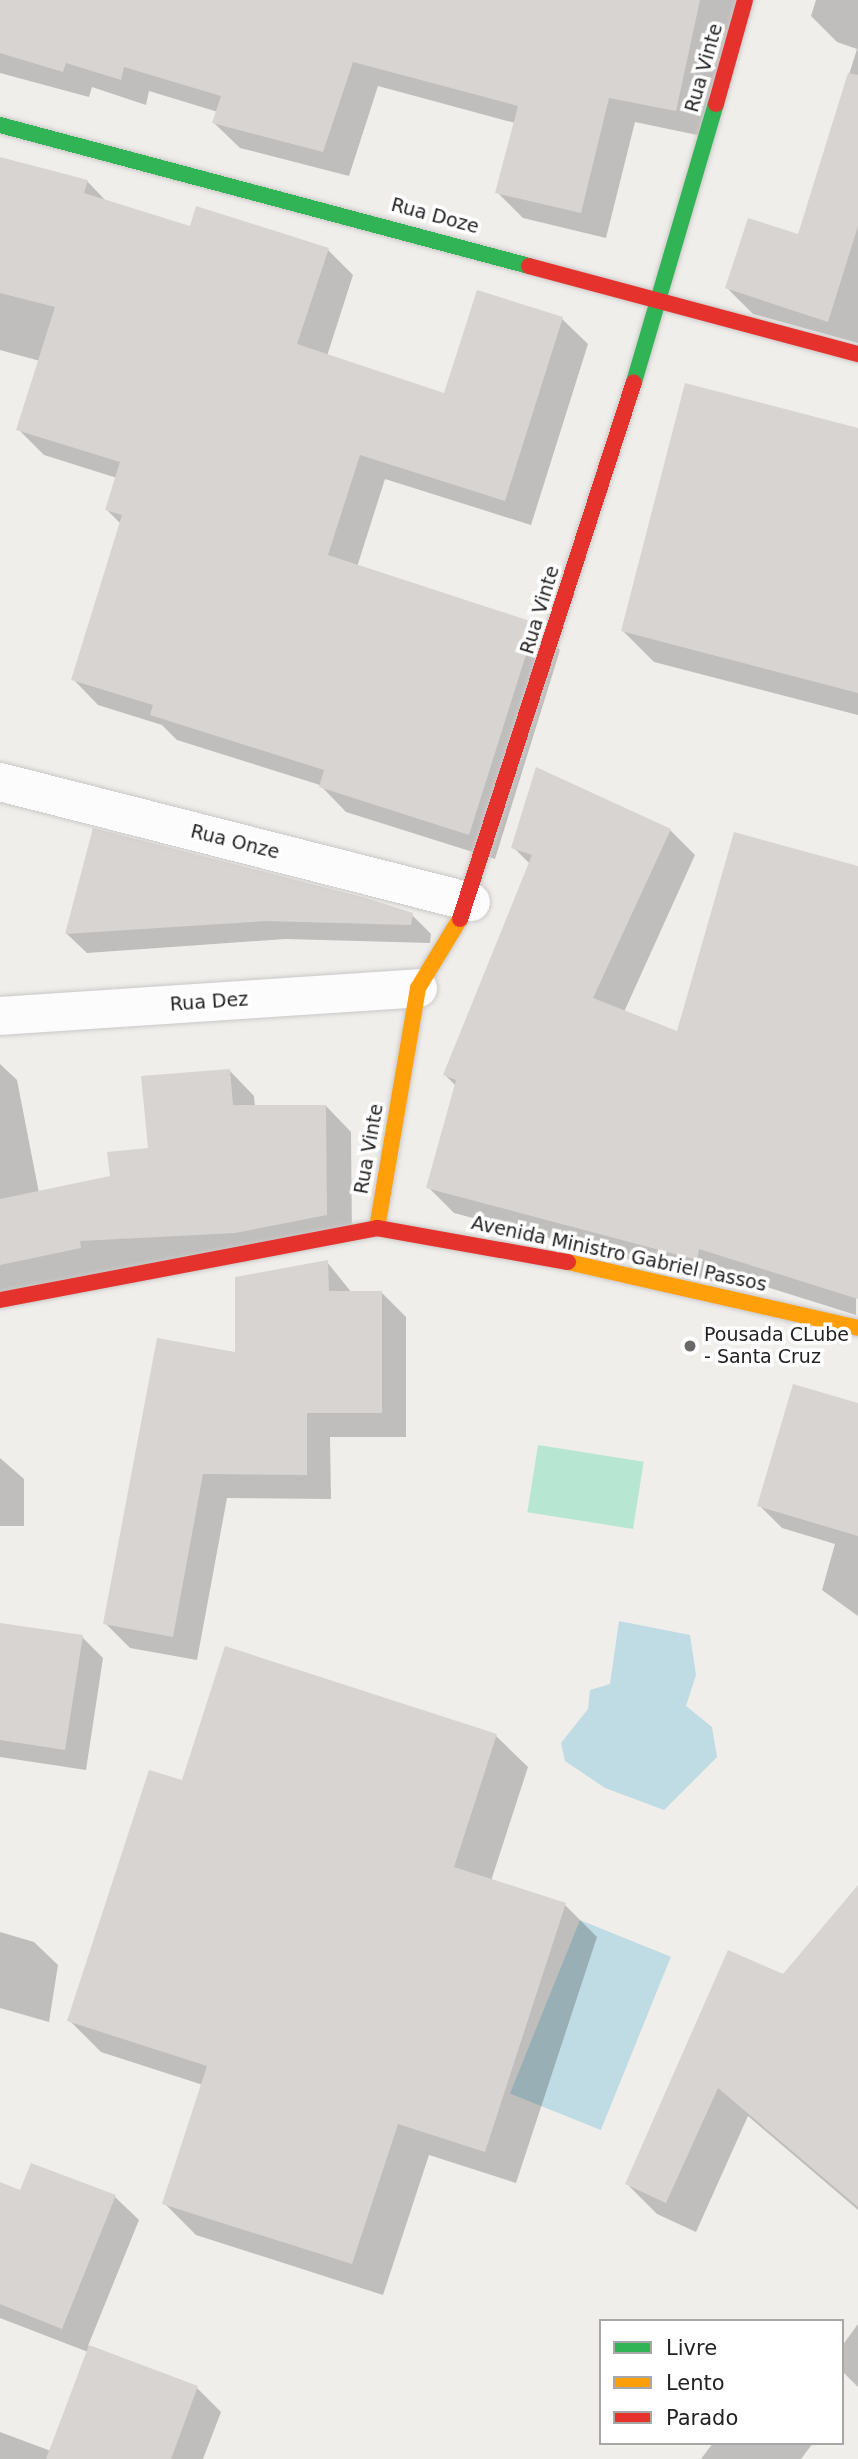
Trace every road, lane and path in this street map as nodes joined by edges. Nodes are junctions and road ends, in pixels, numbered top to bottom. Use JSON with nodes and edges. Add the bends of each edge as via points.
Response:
{"nodes":[{"id":1,"x":745,"y":0,"type":"edge"},
{"id":2,"x":0,"y":125,"type":"edge"},
{"id":3,"x":661,"y":297,"type":"junction"},
{"id":4,"x":858,"y":354,"type":"edge"},
{"id":5,"x":0,"y":782,"type":"edge"},
{"id":6,"x":471,"y":902,"type":"junction"},
{"id":7,"x":418,"y":988,"type":"junction"},
{"id":8,"x":0,"y":1016,"type":"edge"},
{"id":9,"x":377,"y":1228,"type":"junction"},
{"id":10,"x":0,"y":1300,"type":"edge"},
{"id":11,"x":858,"y":1328,"type":"edge"}],
"edges":[{"from":1,"to":3,"type":"street","name":"Rua Vinte"},
{"from":2,"to":3,"type":"street","name":"Rua Doze"},
{"from":3,"to":4,"type":"street","name":"Rua Doze"},
{"from":3,"to":6,"type":"street","name":"Rua Vinte"},
{"from":5,"to":6,"type":"street","name":"Rua Onze"},
{"from":6,"to":7,"type":"street","name":"Rua Vinte"},
{"from":7,"to":8,"type":"street","name":"Rua Dez"},
{"from":7,"to":9,"type":"street","name":"Rua Vinte"},
{"from":9,"to":10,"type":"street","name":"Avenida Ministro Gabriel Passos"},
{"from":9,"to":11,"type":"street","name":"Avenida Ministro Gabriel Passos","via":[[535,1254]]}]}
